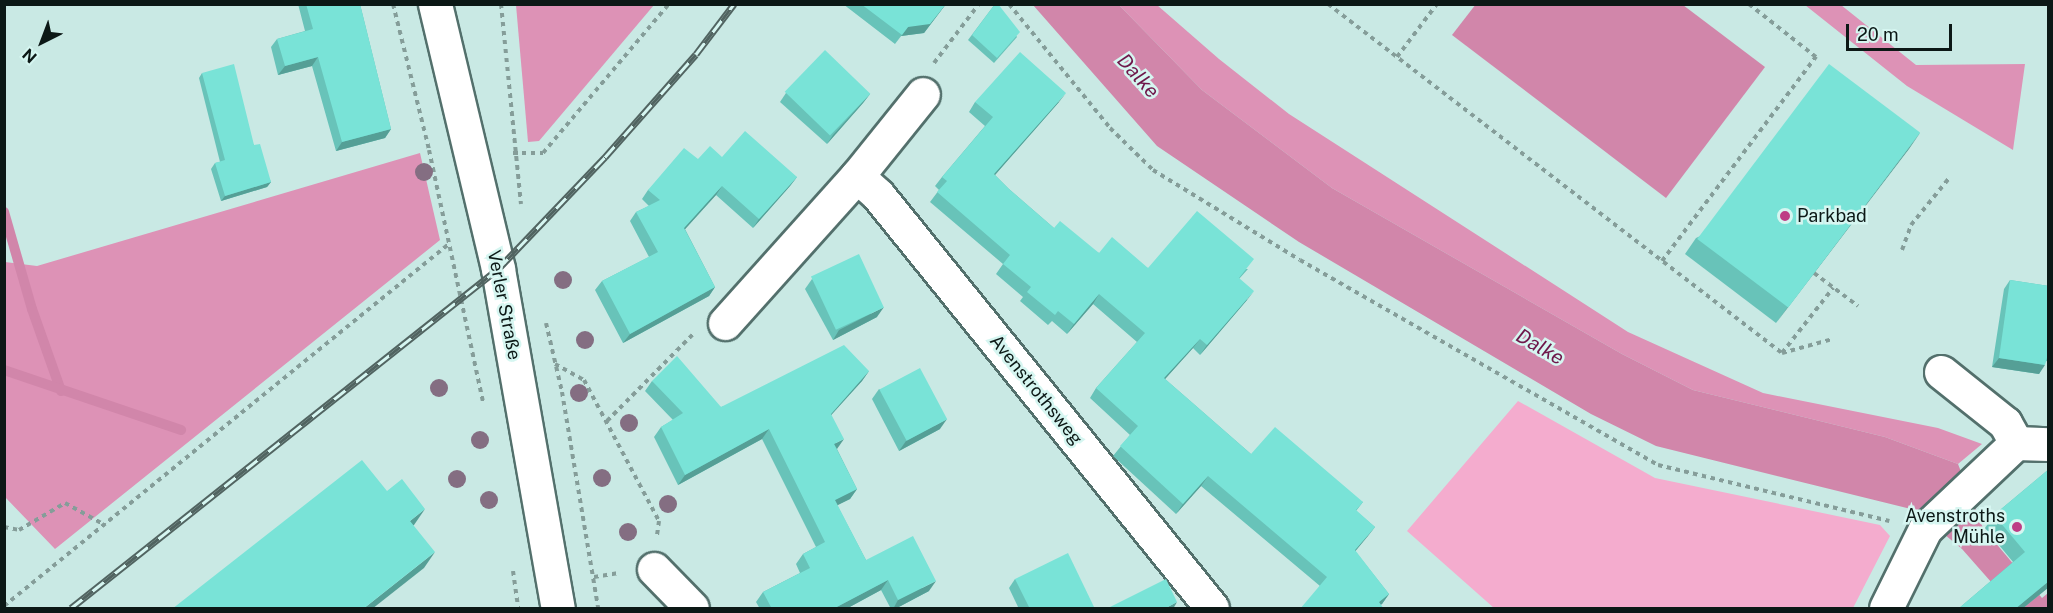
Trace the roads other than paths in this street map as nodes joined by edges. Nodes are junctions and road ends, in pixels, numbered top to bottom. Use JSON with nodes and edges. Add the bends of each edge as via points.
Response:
{"nodes":[{"id":1,"x":435,"y":4,"type":"edge"},
{"id":2,"x":923,"y":94,"type":"road end"},
{"id":3,"x":857,"y":176,"type":"junction"},
{"id":4,"x":724,"y":323,"type":"road end"},
{"id":5,"x":1941,"y":372,"type":"dead end"},
{"id":6,"x":2016,"y":443,"type":"junction"},
{"id":7,"x":2049,"y":444,"type":"edge"},
{"id":8,"x":654,"y":569,"type":"road end"},
{"id":9,"x":556,"y":595,"type":"edge"},
{"id":10,"x":692,"y":609,"type":"edge"},
{"id":11,"x":1212,"y":609,"type":"edge"},
{"id":12,"x":1886,"y":609,"type":"edge"}],
"edges":[{"from":1,"to":9,"type":"street","name":"Verler Straße","via":[[498,269]]},
{"from":2,"to":3,"type":"street"},
{"from":3,"to":4,"type":"street"},
{"from":3,"to":11,"type":"street","name":"Avenstrothsweg","via":[[878,195]]},
{"from":5,"to":6,"type":"street","via":[[2006,423]]},
{"from":6,"to":7,"type":"street"},
{"from":6,"to":12,"type":"street","via":[[1921,533]]},
{"from":8,"to":10,"type":"street"}]}
